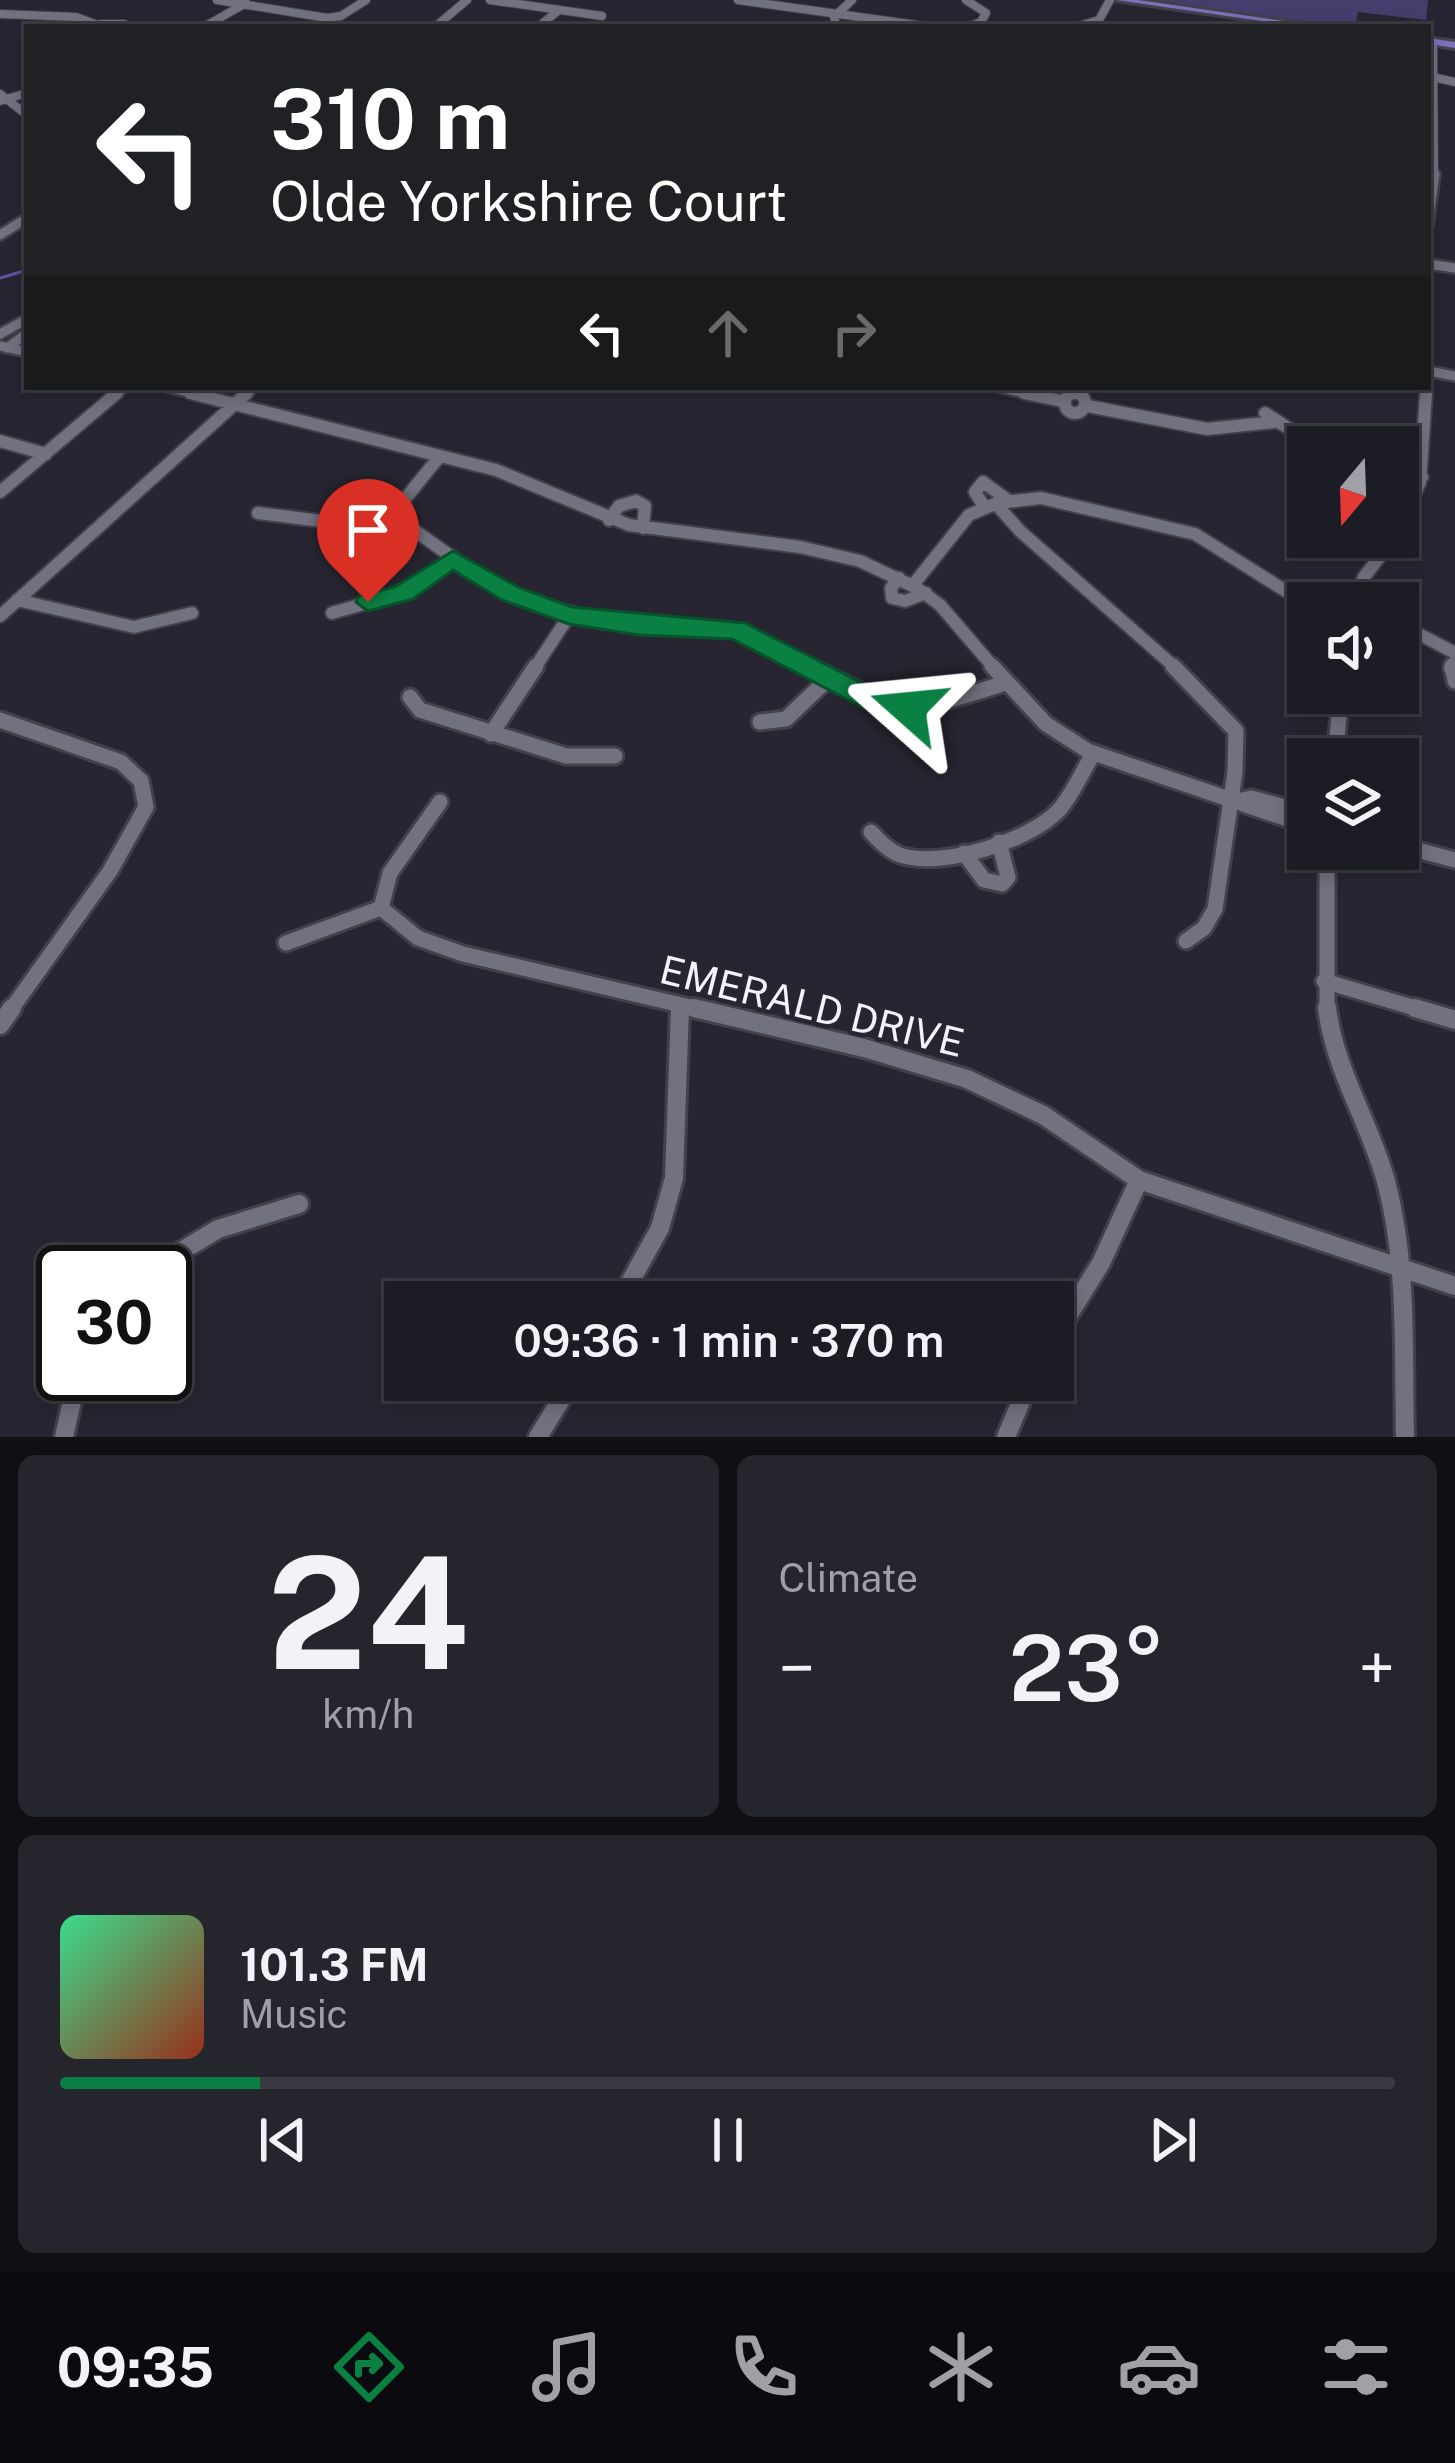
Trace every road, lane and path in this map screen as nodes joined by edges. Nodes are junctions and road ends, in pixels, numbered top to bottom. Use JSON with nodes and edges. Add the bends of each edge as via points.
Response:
{"nodes":[{"id":1,"x":218,"y":0,"type":"edge"},
{"id":2,"x":366,"y":0,"type":"edge"},
{"id":3,"x":467,"y":0,"type":"edge"},
{"id":4,"x":490,"y":0,"type":"edge"},
{"id":5,"x":738,"y":0,"type":"edge"},
{"id":6,"x":848,"y":0,"type":"edge"},
{"id":7,"x":966,"y":0,"type":"edge"},
{"id":8,"x":1115,"y":0,"type":"edge"},
{"id":9,"x":247,"y":2,"type":"edge"},
{"id":10,"x":2,"y":7,"type":"edge"},
{"id":11,"x":559,"y":10,"type":"junction"},
{"id":12,"x":836,"y":15,"type":"junction"},
{"id":13,"x":602,"y":16,"type":"dead end"},
{"id":14,"x":94,"y":24,"type":"edge"},
{"id":15,"x":209,"y":24,"type":"edge"},
{"id":16,"x":439,"y":24,"type":"edge"},
{"id":17,"x":542,"y":24,"type":"edge"},
{"id":18,"x":833,"y":24,"type":"edge"},
{"id":19,"x":907,"y":24,"type":"edge"},
{"id":20,"x":977,"y":24,"type":"edge"},
{"id":21,"x":1085,"y":24,"type":"edge"},
{"id":22,"x":1299,"y":24,"type":"edge"},
{"id":23,"x":1431,"y":42,"type":"edge"},
{"id":24,"x":1455,"y":45,"type":"edge"},
{"id":25,"x":1431,"y":88,"type":"edge"},
{"id":26,"x":1431,"y":201,"type":"edge"},
{"id":27,"x":121,"y":390,"type":"edge"},
{"id":28,"x":180,"y":390,"type":"edge"},
{"id":29,"x":250,"y":390,"type":"edge"},
{"id":30,"x":1013,"y":390,"type":"edge"},
{"id":31,"x":1426,"y":390,"type":"edge"},
{"id":32,"x":235,"y":404,"type":"junction"},
{"id":33,"x":1287,"y":429,"type":"edge"},
{"id":34,"x":0,"y":441,"type":"edge"},
{"id":35,"x":46,"y":454,"type":"junction"},
{"id":36,"x":440,"y":456,"type":"junction"},
{"id":37,"x":1419,"y":476,"type":"edge"},
{"id":38,"x":1422,"y":477,"type":"junction"},
{"id":39,"x":1419,"y":489,"type":"edge"},
{"id":40,"x":0,"y":492,"type":"edge"},
{"id":41,"x":997,"y":504,"type":"junction"},
{"id":42,"x":259,"y":513,"type":"dead end"},
{"id":43,"x":403,"y":513,"type":"junction"},
{"id":44,"x":609,"y":520,"type":"junction"},
{"id":45,"x":643,"y":529,"type":"junction"},
{"id":46,"x":453,"y":559,"type":"junction"},
{"id":47,"x":899,"y":578,"type":"junction"},
{"id":48,"x":913,"y":585,"type":"junction"},
{"id":49,"x":1287,"y":591,"type":"edge"},
{"id":50,"x":926,"y":593,"type":"junction"},
{"id":51,"x":17,"y":600,"type":"junction"},
{"id":52,"x":192,"y":613,"type":"dead end"},
{"id":53,"x":332,"y":613,"type":"dead end"},
{"id":54,"x":0,"y":616,"type":"edge"},
{"id":55,"x":569,"y":616,"type":"junction"},
{"id":56,"x":1419,"y":635,"type":"edge"},
{"id":57,"x":1455,"y":657,"type":"edge"},
{"id":58,"x":829,"y":678,"type":"junction"},
{"id":59,"x":1455,"y":681,"type":"edge"},
{"id":60,"x":1005,"y":683,"type":"junction"},
{"id":61,"x":410,"y":697,"type":"dead end"},
{"id":62,"x":0,"y":721,"type":"edge"},
{"id":63,"x":760,"y":722,"type":"dead end"},
{"id":64,"x":491,"y":734,"type":"junction"},
{"id":65,"x":1094,"y":754,"type":"junction"},
{"id":66,"x":615,"y":756,"type":"dead end"},
{"id":67,"x":1234,"y":800,"type":"junction"},
{"id":68,"x":440,"y":802,"type":"dead end"},
{"id":69,"x":1287,"y":807,"type":"edge"},
{"id":70,"x":1287,"y":820,"type":"edge"},
{"id":71,"x":871,"y":832,"type":"dead end"},
{"id":72,"x":999,"y":842,"type":"junction"},
{"id":73,"x":1419,"y":851,"type":"edge"},
{"id":74,"x":964,"y":854,"type":"junction"},
{"id":75,"x":1455,"y":860,"type":"edge"},
{"id":76,"x":1327,"y":870,"type":"edge"},
{"id":77,"x":381,"y":908,"type":"junction"},
{"id":78,"x":1186,"y":941,"type":"dead end"},
{"id":79,"x":286,"y":943,"type":"dead end"},
{"id":80,"x":1324,"y":981,"type":"junction"},
{"id":81,"x":680,"y":1006,"type":"junction"},
{"id":82,"x":1,"y":1021,"type":"edge"},
{"id":83,"x":1455,"y":1021,"type":"edge"},
{"id":84,"x":1139,"y":1180,"type":"junction"},
{"id":85,"x":299,"y":1204,"type":"dead end"},
{"id":86,"x":182,"y":1245,"type":"edge"},
{"id":87,"x":1398,"y":1268,"type":"junction"},
{"id":88,"x":631,"y":1281,"type":"edge"},
{"id":89,"x":1455,"y":1286,"type":"edge"},
{"id":90,"x":1074,"y":1308,"type":"edge"},
{"id":91,"x":72,"y":1401,"type":"edge"},
{"id":92,"x":560,"y":1401,"type":"edge"},
{"id":93,"x":1021,"y":1401,"type":"edge"},
{"id":94,"x":64,"y":1437,"type":"edge"},
{"id":95,"x":538,"y":1437,"type":"edge"},
{"id":96,"x":1006,"y":1437,"type":"edge"},
{"id":97,"x":1405,"y":1437,"type":"edge"}],
"edges":[{"from":1,"to":9,"type":"street"},
{"from":2,"to":9,"type":"street","via":[[332,22]]},
{"from":3,"to":16,"type":"street"},
{"from":4,"to":11,"type":"street"},
{"from":5,"to":12,"type":"street"},
{"from":6,"to":12,"type":"street"},
{"from":7,"to":20,"type":"street","via":[[982,8]]},
{"from":8,"to":21,"type":"street"},
{"from":8,"to":22,"type":"main road"},
{"from":9,"to":15,"type":"street"},
{"from":10,"to":14,"type":"street"},
{"from":11,"to":13,"type":"street"},
{"from":11,"to":17,"type":"street"},
{"from":12,"to":18,"type":"street"},
{"from":12,"to":19,"type":"street"},
{"from":23,"to":24,"type":"main road"},
{"from":25,"to":26,"type":"street"},
{"from":27,"to":35,"type":"street"},
{"from":28,"to":32,"type":"street"},
{"from":29,"to":32,"type":"street"},
{"from":30,"to":33,"type":"street","via":[[1062,400],[1071,410],[1088,406],[1207,429],[1269,418]]},
{"from":31,"to":38,"type":"street"},
{"from":32,"to":36,"type":"street"},
{"from":32,"to":51,"type":"street"},
{"from":34,"to":35,"type":"street"},
{"from":35,"to":40,"type":"street"},
{"from":36,"to":43,"type":"street"},
{"from":36,"to":44,"type":"street","via":[[517,477]]},
{"from":37,"to":38,"type":"street"},
{"from":38,"to":39,"type":"street"},
{"from":41,"to":48,"type":"street","via":[[959,524]]},
{"from":41,"to":49,"type":"street","via":[[1064,501],[1179,529]]},
{"from":41,"to":67,"type":"street","via":[[1231,721],[1238,742]]},
{"from":42,"to":43,"type":"street","via":[[329,522]]},
{"from":43,"to":46,"type":"street","via":[[410,530]]},
{"from":44,"to":45,"type":"street"},
{"from":44,"to":45,"type":"street","via":[[636,501],[645,506]]},
{"from":45,"to":47,"type":"street","via":[[772,540]]},
{"from":46,"to":53,"type":"street","via":[[404,592]]},
{"from":46,"to":55,"type":"street"},
{"from":47,"to":48,"type":"street"},
{"from":47,"to":50,"type":"street","via":[[892,598]]},
{"from":48,"to":50,"type":"street"},
{"from":50,"to":60,"type":"street","via":[[962,623]]},
{"from":51,"to":52,"type":"street","via":[[134,627]]},
{"from":51,"to":54,"type":"street"},
{"from":55,"to":58,"type":"street","via":[[736,630]]},
{"from":55,"to":64,"type":"street"},
{"from":56,"to":57,"type":"street"},
{"from":57,"to":59,"type":"street"},
{"from":58,"to":60,"type":"street","via":[[908,708]]},
{"from":58,"to":63,"type":"street","via":[[786,719]]},
{"from":60,"to":65,"type":"street","via":[[1045,724]]},
{"from":61,"to":64,"type":"street","via":[[420,710]]},
{"from":62,"to":82,"type":"street","via":[[121,762],[141,781],[146,807],[110,871]]},
{"from":64,"to":66,"type":"street","via":[[566,756]]},
{"from":65,"to":67,"type":"street"},
{"from":65,"to":72,"type":"street","via":[[1049,820]]},
{"from":67,"to":69,"type":"street"},
{"from":67,"to":70,"type":"street"},
{"from":67,"to":78,"type":"street","via":[[1215,909]]},
{"from":68,"to":77,"type":"street","via":[[390,873]]},
{"from":71,"to":74,"type":"street","via":[[914,858]]},
{"from":72,"to":74,"type":"street"},
{"from":72,"to":74,"type":"street","via":[[1008,877],[1002,884],[978,876]]},
{"from":73,"to":75,"type":"street"},
{"from":76,"to":80,"type":"street"},
{"from":77,"to":79,"type":"street"},
{"from":77,"to":81,"type":"street","name":"EMERALD DRIVE","via":[[418,938],[463,955]]},
{"from":80,"to":83,"type":"street"},
{"from":80,"to":87,"type":"street","via":[[1341,1072],[1388,1189]]},
{"from":81,"to":84,"type":"street","name":"EMERALD DRIVE","via":[[967,1079],[1043,1115]]},
{"from":81,"to":88,"type":"street","via":[[670,1199]]},
{"from":84,"to":87,"type":"street","name":"EMERALD DRIVE"},
{"from":84,"to":90,"type":"street","via":[[1109,1255]]},
{"from":85,"to":86,"type":"street","via":[[226,1222]]},
{"from":87,"to":89,"type":"street","name":"EMERALD DRIVE"},
{"from":87,"to":97,"type":"street"},
{"from":91,"to":94,"type":"street"},
{"from":92,"to":95,"type":"street"},
{"from":93,"to":96,"type":"street"}]}
